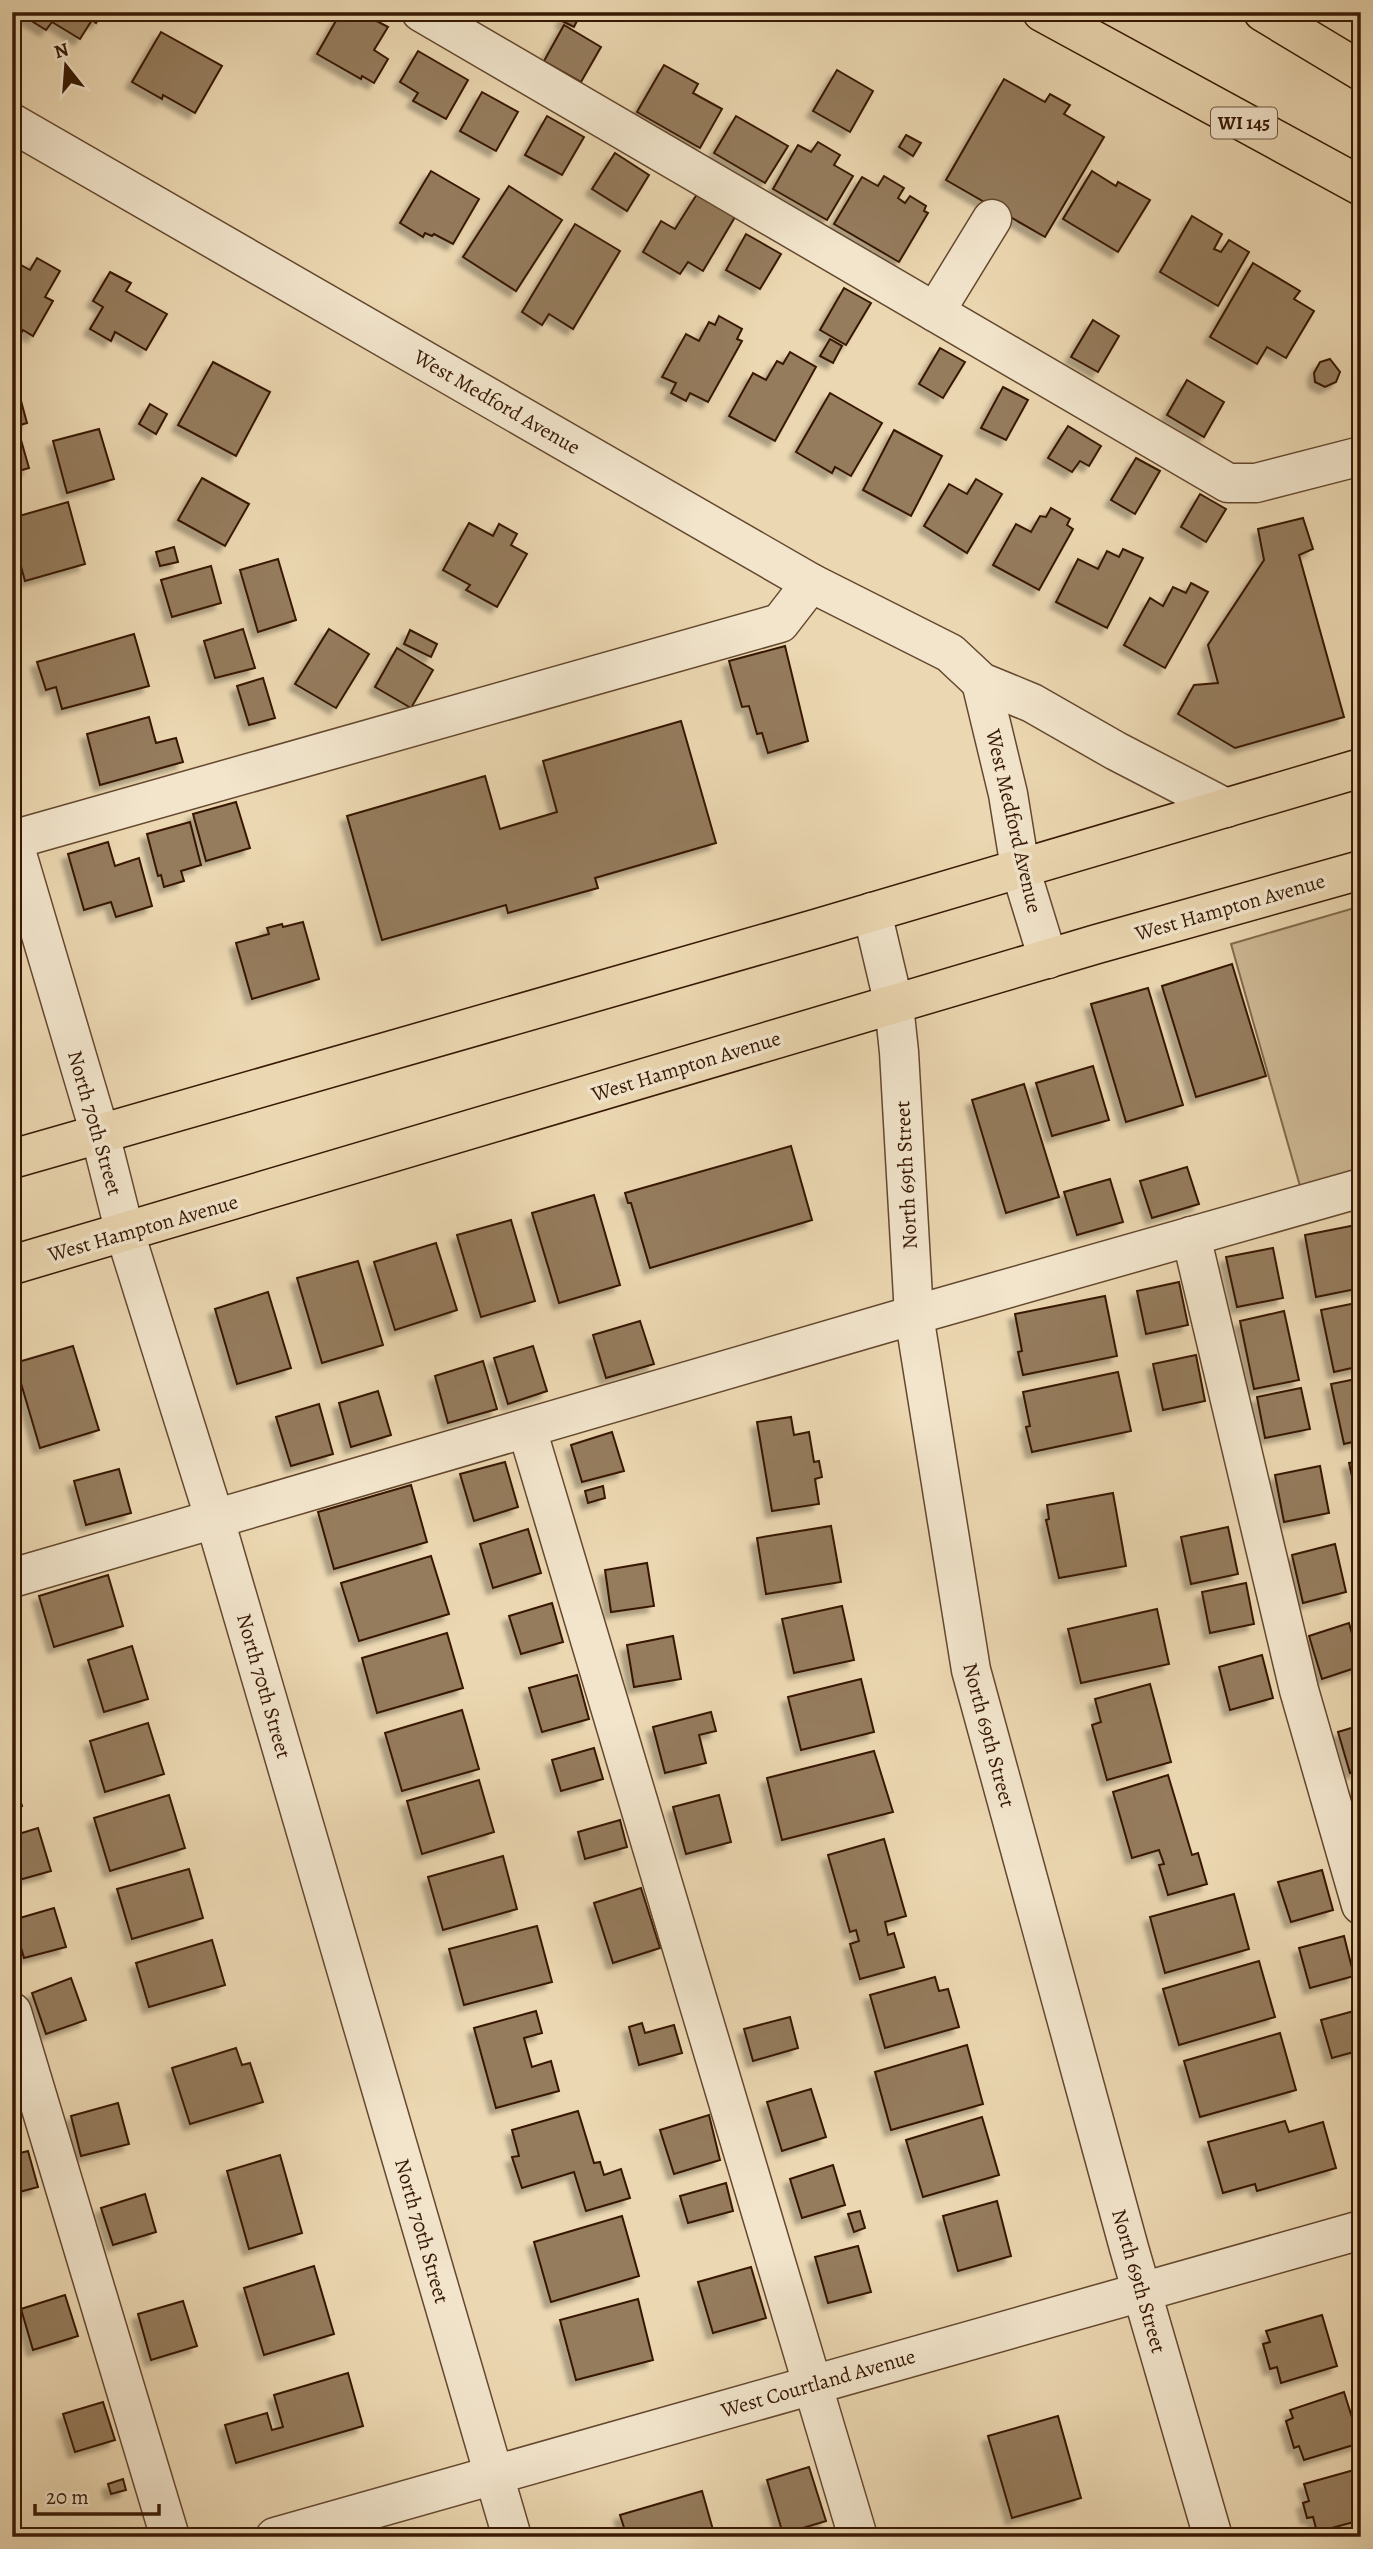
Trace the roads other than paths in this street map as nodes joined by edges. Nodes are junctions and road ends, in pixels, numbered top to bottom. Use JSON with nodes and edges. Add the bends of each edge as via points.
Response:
{"nodes":[{"id":1,"x":421,"y":12,"type":"edge"},
{"id":2,"x":1042,"y":12,"type":"edge"},
{"id":3,"x":1263,"y":12,"type":"edge"},
{"id":4,"x":1361,"y":71,"type":"edge"},
{"id":5,"x":12,"y":123,"type":"edge"},
{"id":6,"x":1361,"y":186,"type":"edge"},
{"id":7,"x":992,"y":219,"type":"dead end"},
{"id":8,"x":936,"y":312,"type":"junction"},
{"id":9,"x":1361,"y":456,"type":"edge"},
{"id":10,"x":811,"y":583,"type":"junction"},
{"id":11,"x":981,"y":682,"type":"junction"},
{"id":12,"x":1361,"y":768,"type":"edge"},
{"id":13,"x":1226,"y":808,"type":"junction"},
{"id":14,"x":13,"y":839,"type":"edge"},
{"id":15,"x":1020,"y":868,"type":"junction"},
{"id":16,"x":1361,"y":870,"type":"edge"},
{"id":17,"x":872,"y":912,"type":"junction"},
{"id":18,"x":1048,"y":959,"type":"junction"},
{"id":19,"x":894,"y":1005,"type":"junction"},
{"id":20,"x":100,"y":1134,"type":"junction"},
{"id":21,"x":12,"y":1159,"type":"edge"},
{"id":22,"x":1361,"y":1188,"type":"edge"},
{"id":23,"x":125,"y":1233,"type":"junction"},
{"id":24,"x":1191,"y":1236,"type":"junction"},
{"id":25,"x":12,"y":1265,"type":"edge"},
{"id":26,"x":914,"y":1315,"type":"junction"},
{"id":27,"x":527,"y":1429,"type":"junction"},
{"id":28,"x":215,"y":1520,"type":"junction"},
{"id":29,"x":12,"y":1578,"type":"edge"},
{"id":30,"x":1361,"y":1905,"type":"edge"},
{"id":31,"x":12,"y":2012,"type":"edge"},
{"id":32,"x":1361,"y":2230,"type":"edge"},
{"id":33,"x":1141,"y":2292,"type":"junction"},
{"id":34,"x":813,"y":2384,"type":"junction"},
{"id":35,"x":493,"y":2474,"type":"junction"},
{"id":36,"x":170,"y":2537,"type":"edge"},
{"id":37,"x":275,"y":2537,"type":"edge"},
{"id":38,"x":512,"y":2537,"type":"edge"},
{"id":39,"x":858,"y":2537,"type":"edge"},
{"id":40,"x":1213,"y":2537,"type":"edge"}],
"edges":[{"from":1,"to":8,"type":"street"},
{"from":2,"to":6,"type":"main road","number":"WI 145"},
{"from":3,"to":4,"type":"main road"},
{"from":5,"to":10,"type":"street","name":"West Medford Avenue"},
{"from":7,"to":8,"type":"street"},
{"from":8,"to":9,"type":"street","via":[[1228,482],[1256,483]]},
{"from":10,"to":11,"type":"street","name":"West Medford Avenue","via":[[950,653]]},
{"from":10,"to":14,"type":"street","via":[[780,623]]},
{"from":11,"to":13,"type":"street","name":"West Medford Avenue","via":[[1032,703]]},
{"from":11,"to":15,"type":"street","name":"West Medford Avenue"},
{"from":12,"to":13,"type":"main road"},
{"from":13,"to":15,"type":"main road"},
{"from":14,"to":20,"type":"street","name":"North 70th Street"},
{"from":15,"to":17,"type":"main road"},
{"from":15,"to":18,"type":"street","name":"West Medford Avenue"},
{"from":16,"to":18,"type":"main road","name":"West Hampton Avenue"},
{"from":17,"to":19,"type":"street","name":"North 69th Street"},
{"from":17,"to":20,"type":"main road"},
{"from":18,"to":19,"type":"main road","name":"West Hampton Avenue"},
{"from":19,"to":23,"type":"main road","name":"West Hampton Avenue"},
{"from":19,"to":26,"type":"street","name":"North 69th Street"},
{"from":20,"to":21,"type":"main road"},
{"from":20,"to":23,"type":"street","name":"North 70th Street"},
{"from":22,"to":24,"type":"street"},
{"from":23,"to":25,"type":"main road","name":"West Hampton Avenue"},
{"from":23,"to":28,"type":"street","name":"North 70th Street"},
{"from":24,"to":26,"type":"street"},
{"from":24,"to":30,"type":"street","via":[[1299,1690]]},
{"from":26,"to":27,"type":"street"},
{"from":26,"to":33,"type":"street","name":"North 69th Street","via":[[971,1670]]},
{"from":27,"to":28,"type":"street"},
{"from":27,"to":34,"type":"street"},
{"from":28,"to":29,"type":"street"},
{"from":28,"to":35,"type":"street","name":"North 70th Street"},
{"from":31,"to":36,"type":"street"},
{"from":32,"to":33,"type":"street","name":"West Courtland Avenue"},
{"from":33,"to":34,"type":"street","name":"West Courtland Avenue"},
{"from":33,"to":40,"type":"street","name":"North 69th Street"},
{"from":34,"to":35,"type":"street","name":"West Courtland Avenue"},
{"from":34,"to":39,"type":"street"},
{"from":35,"to":37,"type":"street","name":"West Courtland Avenue"},
{"from":35,"to":38,"type":"street","name":"North 70th Street"}]}
